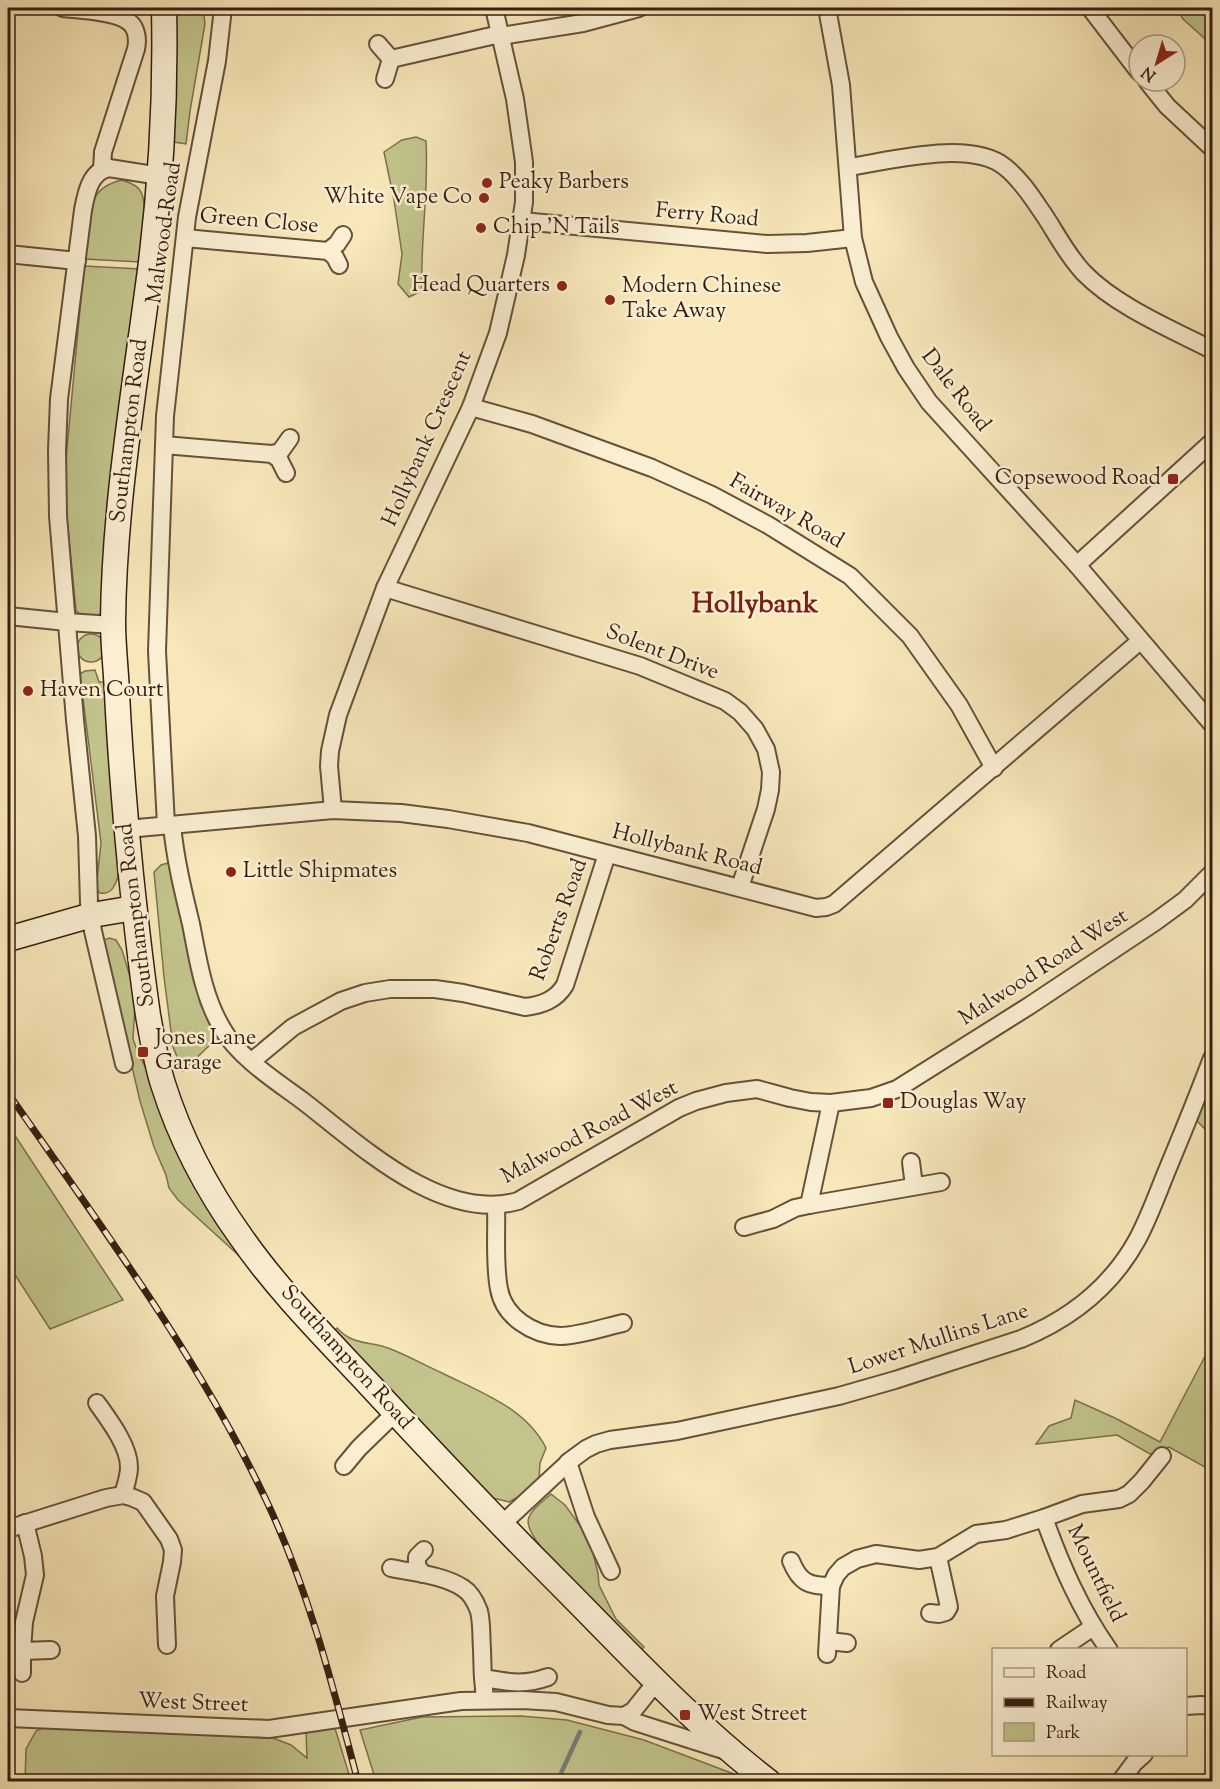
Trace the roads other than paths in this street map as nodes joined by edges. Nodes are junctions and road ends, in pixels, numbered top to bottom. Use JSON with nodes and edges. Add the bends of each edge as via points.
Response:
{"nodes":[{"id":1,"x":63,"y":8,"type":"edge"},
{"id":2,"x":164,"y":8,"type":"edge"},
{"id":3,"x":223,"y":8,"type":"edge"},
{"id":4,"x":494,"y":8,"type":"edge"},
{"id":5,"x":639,"y":8,"type":"edge"},
{"id":6,"x":827,"y":8,"type":"edge"},
{"id":7,"x":1090,"y":8,"type":"edge"},
{"id":8,"x":501,"y":35,"type":"junction"},
{"id":9,"x":378,"y":44,"type":"dead end"},
{"id":10,"x":1127,"y":56,"type":"edge"},
{"id":11,"x":391,"y":59,"type":"junction"},
{"id":12,"x":385,"y":78,"type":"dead end"},
{"id":13,"x":1157,"y":93,"type":"edge"},
{"id":14,"x":1212,"y":148,"type":"edge"},
{"id":15,"x":849,"y":167,"type":"junction"},
{"id":16,"x":102,"y":169,"type":"junction"},
{"id":17,"x":160,"y":176,"type":"junction"},
{"id":18,"x":522,"y":221,"type":"junction"},
{"id":19,"x":343,"y":235,"type":"dead end"},
{"id":20,"x":185,"y":238,"type":"junction"},
{"id":21,"x":853,"y":238,"type":"junction"},
{"id":22,"x":328,"y":251,"type":"junction"},
{"id":23,"x":8,"y":254,"type":"edge"},
{"id":24,"x":77,"y":261,"type":"junction"},
{"id":25,"x":339,"y":265,"type":"dead end"},
{"id":26,"x":1212,"y":350,"type":"edge"},
{"id":27,"x":471,"y":407,"type":"junction"},
{"id":28,"x":290,"y":438,"type":"dead end"},
{"id":29,"x":1212,"y":442,"type":"edge"},
{"id":30,"x":164,"y":445,"type":"junction"},
{"id":31,"x":272,"y":454,"type":"junction"},
{"id":32,"x":285,"y":473,"type":"dead end"},
{"id":33,"x":1077,"y":565,"type":"junction"},
{"id":34,"x":386,"y":588,"type":"junction"},
{"id":35,"x":8,"y":616,"type":"edge"},
{"id":36,"x":67,"y":622,"type":"junction"},
{"id":37,"x":113,"y":625,"type":"junction"},
{"id":38,"x":1140,"y":640,"type":"junction"},
{"id":39,"x":1212,"y":724,"type":"edge"},
{"id":40,"x":994,"y":768,"type":"junction"},
{"id":41,"x":333,"y":810,"type":"junction"},
{"id":42,"x":169,"y":825,"type":"junction"},
{"id":43,"x":127,"y":829,"type":"junction"},
{"id":44,"x":607,"y":854,"type":"junction"},
{"id":45,"x":1212,"y":873,"type":"edge"},
{"id":46,"x":740,"y":887,"type":"junction"},
{"id":47,"x":134,"y":908,"type":"junction"},
{"id":48,"x":92,"y":915,"type":"junction"},
{"id":49,"x":8,"y":939,"type":"edge"},
{"id":50,"x":1212,"y":1058,"type":"edge"},
{"id":51,"x":252,"y":1061,"type":"junction"},
{"id":52,"x":124,"y":1064,"type":"dead end"},
{"id":53,"x":831,"y":1103,"type":"junction"},
{"id":54,"x":910,"y":1162,"type":"dead end"},
{"id":55,"x":941,"y":1182,"type":"dead end"},
{"id":56,"x":914,"y":1186,"type":"junction"},
{"id":57,"x":809,"y":1205,"type":"junction"},
{"id":58,"x":496,"y":1206,"type":"junction"},
{"id":59,"x":744,"y":1227,"type":"dead end"},
{"id":60,"x":623,"y":1323,"type":"dead end"},
{"id":61,"x":97,"y":1403,"type":"dead end"},
{"id":62,"x":395,"y":1413,"type":"junction"},
{"id":63,"x":1162,"y":1456,"type":"dead end"},
{"id":64,"x":568,"y":1462,"type":"junction"},
{"id":65,"x":344,"y":1466,"type":"dead end"},
{"id":66,"x":123,"y":1496,"type":"junction"},
{"id":67,"x":1044,"y":1518,"type":"junction"},
{"id":68,"x":25,"y":1523,"type":"junction"},
{"id":69,"x":501,"y":1525,"type":"junction"},
{"id":70,"x":8,"y":1529,"type":"edge"},
{"id":71,"x":424,"y":1550,"type":"dead end"},
{"id":72,"x":939,"y":1557,"type":"junction"},
{"id":73,"x":791,"y":1561,"type":"dead end"},
{"id":74,"x":392,"y":1568,"type":"dead end"},
{"id":75,"x":611,"y":1571,"type":"dead end"},
{"id":76,"x":423,"y":1574,"type":"junction"},
{"id":77,"x":831,"y":1586,"type":"junction"},
{"id":78,"x":930,"y":1613,"type":"dead end"},
{"id":79,"x":1093,"y":1627,"type":"junction"},
{"id":80,"x":847,"y":1643,"type":"dead end"},
{"id":81,"x":167,"y":1645,"type":"dead end"},
{"id":82,"x":1062,"y":1648,"type":"edge"},
{"id":83,"x":1108,"y":1648,"type":"edge"},
{"id":84,"x":51,"y":1650,"type":"dead end"},
{"id":85,"x":22,"y":1651,"type":"junction"},
{"id":86,"x":22,"y":1673,"type":"dead end"},
{"id":87,"x":548,"y":1677,"type":"dead end"},
{"id":88,"x":483,"y":1678,"type":"junction"},
{"id":89,"x":657,"y":1681,"type":"junction"},
{"id":90,"x":485,"y":1700,"type":"junction"},
{"id":91,"x":1187,"y":1706,"type":"edge"},
{"id":92,"x":1212,"y":1706,"type":"edge"},
{"id":93,"x":624,"y":1716,"type":"junction"},
{"id":94,"x":8,"y":1718,"type":"edge"},
{"id":95,"x":732,"y":1753,"type":"junction"},
{"id":96,"x":1143,"y":1756,"type":"edge"},
{"id":97,"x":769,"y":1782,"type":"edge"},
{"id":98,"x":1120,"y":1782,"type":"edge"}],
"edges":[{"from":1,"to":16,"type":"street","via":[[118,17],[135,30],[136,49],[103,152]]},
{"from":2,"to":17,"type":"street","name":"Southampton Road"},
{"from":3,"to":20,"type":"street","name":"Malwood Road"},
{"from":4,"to":8,"type":"street","name":"Hollybank Crescent"},
{"from":5,"to":8,"type":"street","via":[[583,23]]},
{"from":6,"to":15,"type":"street","name":"Dale Road","via":[[842,85]]},
{"from":7,"to":10,"type":"street"},
{"from":8,"to":11,"type":"street"},
{"from":8,"to":18,"type":"street","name":"Hollybank Crescent","via":[[524,162]]},
{"from":9,"to":11,"type":"street"},
{"from":11,"to":12,"type":"street"},
{"from":13,"to":14,"type":"street"},
{"from":15,"to":21,"type":"street","name":"Dale Road"},
{"from":15,"to":26,"type":"street","via":[[942,153],[965,153],[1004,165],[1020,181],[1071,259],[1086,274],[1148,317]]},
{"from":16,"to":17,"type":"street"},
{"from":16,"to":24,"type":"street","name":"Southampton Road","via":[[88,186]]},
{"from":17,"to":37,"type":"street","name":"Southampton Road","via":[[127,444]]},
{"from":18,"to":21,"type":"street","name":"Ferry Road","via":[[767,244]]},
{"from":18,"to":27,"type":"street","name":"Hollybank Crescent","via":[[498,333]]},
{"from":19,"to":22,"type":"street","name":"Green Close"},
{"from":20,"to":22,"type":"street","name":"Green Close"},
{"from":20,"to":30,"type":"street","name":"Malwood Road"},
{"from":21,"to":33,"type":"street","name":"Dale Road","via":[[868,292],[916,384]]},
{"from":22,"to":25,"type":"street","name":"Green Close"},
{"from":23,"to":24,"type":"street"},
{"from":24,"to":36,"type":"street","name":"Southampton Road","via":[[59,399],[57,450]]},
{"from":27,"to":34,"type":"street","name":"Hollybank Crescent"},
{"from":27,"to":40,"type":"street","name":"Fairway Road","via":[[532,424],[652,468],[759,520],[850,576],[910,636],[959,705]]},
{"from":28,"to":31,"type":"street","via":[[280,452]]},
{"from":29,"to":33,"type":"street"},
{"from":30,"to":31,"type":"street"},
{"from":30,"to":42,"type":"street","name":"Malwood Road","via":[[157,651]]},
{"from":31,"to":32,"type":"street"},
{"from":33,"to":38,"type":"street","name":"Dale Road"},
{"from":34,"to":41,"type":"street","name":"Hollybank Crescent","via":[[333,734],[329,766]]},
{"from":34,"to":46,"type":"street","name":"Solent Drive","via":[[640,666],[725,701],[740,712],[766,749],[771,790]]},
{"from":35,"to":36,"type":"street"},
{"from":36,"to":37,"type":"street"},
{"from":36,"to":48,"type":"street","name":"Southampton Road"},
{"from":37,"to":43,"type":"street","name":"Southampton Road"},
{"from":38,"to":39,"type":"street","name":"Dale Road"},
{"from":38,"to":40,"type":"street","name":"Hollybank Road"},
{"from":40,"to":46,"type":"street","name":"Hollybank Road","via":[[834,904],[816,908]]},
{"from":41,"to":42,"type":"street","name":"Hollybank Road"},
{"from":41,"to":44,"type":"street","name":"Hollybank Road","via":[[448,819],[528,833]]},
{"from":42,"to":43,"type":"street","name":"Hollybank Road"},
{"from":42,"to":51,"type":"street","name":"Malwood Road West","via":[[212,1007],[225,1034]]},
{"from":43,"to":47,"type":"street","name":"Southampton Road"},
{"from":44,"to":46,"type":"street","name":"Hollybank Road"},
{"from":44,"to":51,"type":"street","name":"Roberts Road","via":[[565,985],[550,1001],[525,1007],[435,989],[364,993],[293,1027]]},
{"from":45,"to":53,"type":"street","name":"Malwood Road West","via":[[1155,922],[912,1080],[885,1094]]},
{"from":47,"to":48,"type":"street"},
{"from":47,"to":62,"type":"street","name":"Southampton Road","via":[[153,1048],[163,1085],[197,1165],[263,1267]]},
{"from":48,"to":49,"type":"street"},
{"from":48,"to":52,"type":"street","name":"Southampton Road"},
{"from":50,"to":64,"type":"street","name":"Lower Mullins Lane","via":[[1138,1239],[1104,1284],[1064,1318],[1021,1339],[895,1380],[677,1431],[610,1440],[586,1449]]},
{"from":51,"to":58,"type":"street","name":"Malwood Road West","via":[[407,1178],[437,1193]]},
{"from":53,"to":57,"type":"street"},
{"from":53,"to":58,"type":"street","name":"Malwood Road West","via":[[757,1089],[696,1101],[532,1194]]},
{"from":54,"to":56,"type":"street"},
{"from":55,"to":56,"type":"street"},
{"from":56,"to":57,"type":"street"},
{"from":57,"to":59,"type":"street","via":[[773,1219],[765,1230]]},
{"from":58,"to":60,"type":"street","via":[[499,1291],[519,1321],[532,1331],[563,1336]]},
{"from":61,"to":66,"type":"street","via":[[121,1440],[128,1460]]},
{"from":62,"to":65,"type":"street"},
{"from":62,"to":69,"type":"street","name":"Southampton Road"},
{"from":63,"to":67,"type":"street","name":"Mountfield","via":[[1129,1494],[1082,1504]]},
{"from":64,"to":69,"type":"street","name":"Lower Mullins Lane"},
{"from":64,"to":75,"type":"street","via":[[586,1517]]},
{"from":66,"to":68,"type":"street"},
{"from":66,"to":81,"type":"street","via":[[142,1502],[173,1550],[165,1596]]},
{"from":67,"to":72,"type":"street","name":"Mountfield","via":[[976,1534]]},
{"from":67,"to":79,"type":"street","name":"Mountfield","via":[[1066,1576]]},
{"from":68,"to":70,"type":"street"},
{"from":68,"to":85,"type":"street","via":[[35,1575],[24,1620]]},
{"from":69,"to":89,"type":"street","name":"Southampton Road"},
{"from":71,"to":76,"type":"street","via":[[417,1557]]},
{"from":72,"to":77,"type":"street","name":"Mountfield","via":[[919,1560],[876,1554],[857,1558],[843,1567]]},
{"from":72,"to":78,"type":"street","via":[[949,1607],[946,1612]]},
{"from":73,"to":77,"type":"street","via":[[803,1580]]},
{"from":74,"to":76,"type":"street"},
{"from":76,"to":88,"type":"street","via":[[453,1583],[474,1600],[481,1626]]},
{"from":77,"to":80,"type":"street","via":[[828,1647]]},
{"from":79,"to":82,"type":"street"},
{"from":79,"to":83,"type":"street","name":"Mountfield"},
{"from":84,"to":85,"type":"street"},
{"from":85,"to":86,"type":"street"},
{"from":87,"to":88,"type":"street","via":[[512,1683]]},
{"from":88,"to":90,"type":"street"},
{"from":89,"to":93,"type":"street","via":[[633,1711]]},
{"from":89,"to":95,"type":"street","name":"Southampton Road"},
{"from":90,"to":93,"type":"street","name":"West Street","via":[[556,1702]]},
{"from":90,"to":94,"type":"street","name":"West Street","via":[[269,1729]]},
{"from":91,"to":92,"type":"street"},
{"from":93,"to":95,"type":"street","name":"West Street"},
{"from":95,"to":97,"type":"street","name":"Southampton Road"},
{"from":96,"to":98,"type":"street"}]}
